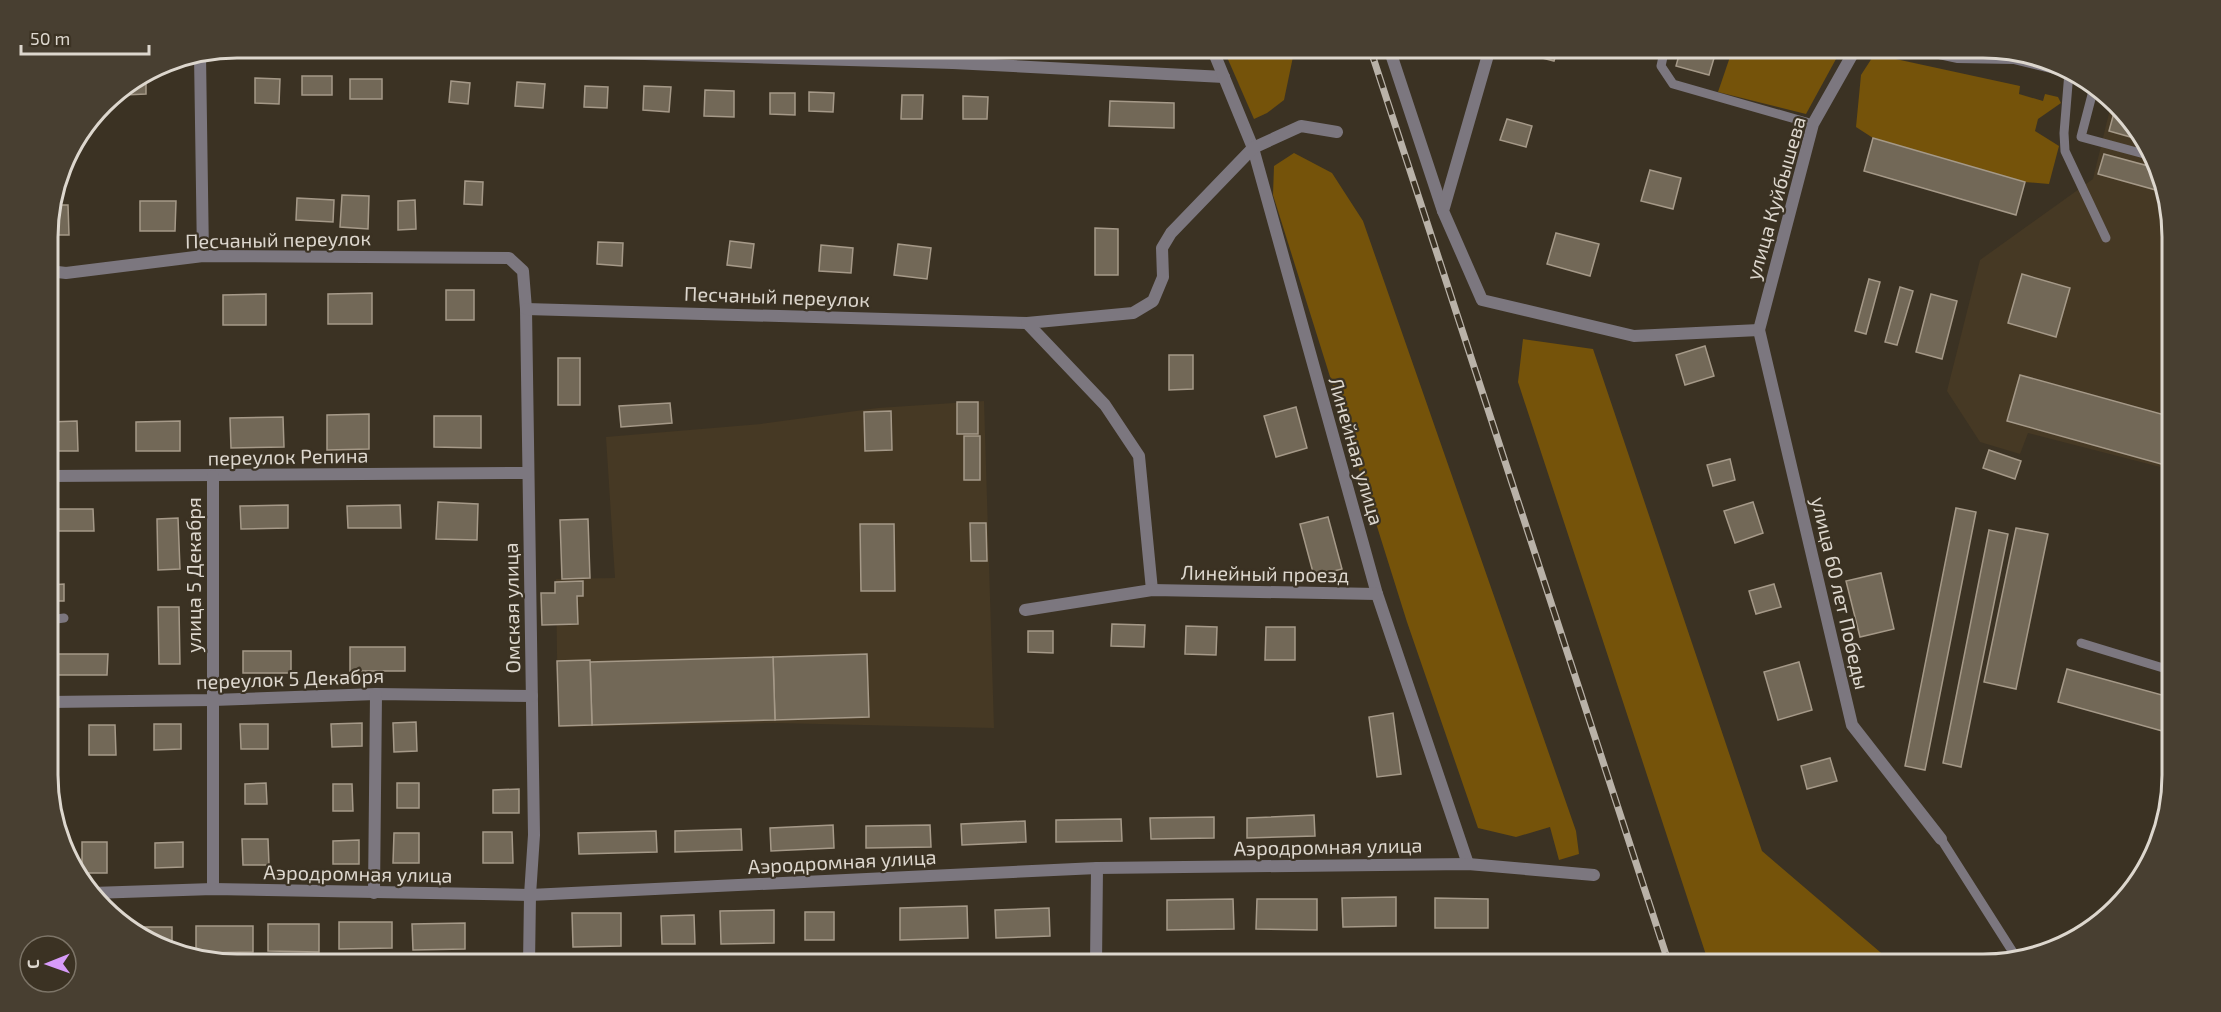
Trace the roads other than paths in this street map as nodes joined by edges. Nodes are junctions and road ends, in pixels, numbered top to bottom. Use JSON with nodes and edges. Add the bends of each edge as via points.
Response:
{"nodes":[{"id":1,"x":1216,"y":58,"type":"edge"},
{"id":2,"x":1392,"y":58,"type":"edge"},
{"id":3,"x":1487,"y":58,"type":"edge"},
{"id":4,"x":1663,"y":58,"type":"edge"},
{"id":5,"x":1850,"y":58,"type":"edge"},
{"id":6,"x":806,"y":59,"type":"edge"},
{"id":7,"x":953,"y":59,"type":"edge"},
{"id":8,"x":200,"y":63,"type":"edge"},
{"id":9,"x":953,"y":63,"type":"junction"},
{"id":10,"x":1224,"y":77,"type":"junction"},
{"id":11,"x":2067,"y":79,"type":"edge"},
{"id":12,"x":2092,"y":95,"type":"edge"},
{"id":13,"x":1813,"y":123,"type":"junction"},
{"id":14,"x":1337,"y":132,"type":"dead end"},
{"id":15,"x":1253,"y":148,"type":"junction"},
{"id":16,"x":2142,"y":153,"type":"edge"},
{"id":17,"x":1443,"y":212,"type":"junction"},
{"id":18,"x":2106,"y":238,"type":"dead end"},
{"id":19,"x":203,"y":256,"type":"junction"},
{"id":20,"x":509,"y":258,"type":"joint"},
{"id":21,"x":59,"y":272,"type":"edge"},
{"id":22,"x":526,"y":309,"type":"junction"},
{"id":23,"x":1027,"y":323,"type":"junction"},
{"id":24,"x":1758,"y":330,"type":"junction"},
{"id":25,"x":527,"y":473,"type":"junction"},
{"id":26,"x":59,"y":476,"type":"edge"},
{"id":27,"x":213,"y":476,"type":"junction"},
{"id":28,"x":1152,"y":590,"type":"junction"},
{"id":29,"x":1377,"y":594,"type":"junction"},
{"id":30,"x":1025,"y":610,"type":"dead end"},
{"id":31,"x":64,"y":618,"type":"dead end"},
{"id":32,"x":58,"y":619,"type":"edge"},
{"id":33,"x":2081,"y":643,"type":"dead end"},
{"id":34,"x":2162,"y":668,"type":"edge"},
{"id":35,"x":376,"y":694,"type":"junction"},
{"id":36,"x":532,"y":696,"type":"junction"},
{"id":37,"x":213,"y":700,"type":"junction"},
{"id":38,"x":58,"y":702,"type":"edge"},
{"id":39,"x":1941,"y":839,"type":"joint"},
{"id":40,"x":1468,"y":864,"type":"junction"},
{"id":41,"x":1096,"y":868,"type":"junction"},
{"id":42,"x":1594,"y":874,"type":"dead end"},
{"id":43,"x":213,"y":889,"type":"junction"},
{"id":44,"x":104,"y":893,"type":"edge"},
{"id":45,"x":374,"y":893,"type":"junction"},
{"id":46,"x":530,"y":895,"type":"junction"},
{"id":47,"x":2012,"y":951,"type":"edge"},
{"id":48,"x":529,"y":954,"type":"edge"},
{"id":49,"x":1096,"y":954,"type":"edge"}],
"edges":[{"from":1,"to":10,"type":"street","name":"Линейная улица"},
{"from":2,"to":17,"type":"street"},
{"from":3,"to":17,"type":"street"},
{"from":4,"to":13,"type":"lane","via":[[1661,66],[1673,84]]},
{"from":5,"to":13,"type":"street","name":"улица Куйбышева"},
{"from":6,"to":9,"type":"street"},
{"from":7,"to":9,"type":"street"},
{"from":8,"to":19,"type":"street"},
{"from":9,"to":10,"type":"street"},
{"from":10,"to":15,"type":"street","name":"Линейная улица"},
{"from":11,"to":18,"type":"lane","via":[[2065,151]]},
{"from":12,"to":16,"type":"lane","via":[[2081,137]]},
{"from":13,"to":24,"type":"street","name":"улица Куйбышева"},
{"from":14,"to":15,"type":"street","via":[[1301,126]]},
{"from":15,"to":23,"type":"street","via":[[1171,233],[1162,248],[1163,277],[1153,301],[1133,313]]},
{"from":15,"to":29,"type":"street","name":"Линейная улица"},
{"from":17,"to":24,"type":"street","via":[[1482,300],[1634,336]]},
{"from":19,"to":20,"type":"street","name":"Песчаный переулок"},
{"from":19,"to":21,"type":"street","name":"Песчаный переулок"},
{"from":20,"to":22,"type":"street","name":"Омская улица","via":[[523,271]]},
{"from":22,"to":23,"type":"street","name":"Песчаный переулок"},
{"from":22,"to":25,"type":"street","name":"Омская улица"},
{"from":23,"to":28,"type":"street","name":"Линейный проезд","via":[[1105,405],[1139,456]]},
{"from":24,"to":39,"type":"street","name":"улица 60 лет Победы","via":[[1852,725]]},
{"from":25,"to":27,"type":"street","name":"переулок Репина"},
{"from":25,"to":36,"type":"street","name":"Омская улица"},
{"from":26,"to":27,"type":"street","name":"переулок Репина"},
{"from":27,"to":37,"type":"street","name":"улица 5 Декабря"},
{"from":28,"to":29,"type":"street","name":"Линейный проезд"},
{"from":28,"to":30,"type":"street","name":"Линейный проезд"},
{"from":29,"to":40,"type":"street","name":"Линейная улица"},
{"from":31,"to":32,"type":"lane"},
{"from":33,"to":34,"type":"lane"},
{"from":35,"to":36,"type":"street","name":"переулок 5 Декабря"},
{"from":35,"to":37,"type":"street","name":"переулок 5 Декабря"},
{"from":35,"to":45,"type":"street"},
{"from":36,"to":46,"type":"street","name":"Омская улица","via":[[534,835]]},
{"from":37,"to":38,"type":"street","name":"переулок 5 Декабря"},
{"from":37,"to":43,"type":"street","name":"улица 5 Декабря"},
{"from":39,"to":47,"type":"lane"},
{"from":40,"to":41,"type":"street","name":"Аэродромная улица"},
{"from":40,"to":42,"type":"street","name":"Аэродромная улица"},
{"from":41,"to":46,"type":"street","name":"Аэродромная улица"},
{"from":41,"to":49,"type":"street"},
{"from":43,"to":44,"type":"street","name":"Аэродромная улица"},
{"from":43,"to":45,"type":"street","name":"Аэродромная улица"},
{"from":45,"to":46,"type":"street","name":"Аэродромная улица"},
{"from":46,"to":48,"type":"street","name":"Омская улица"}]}
